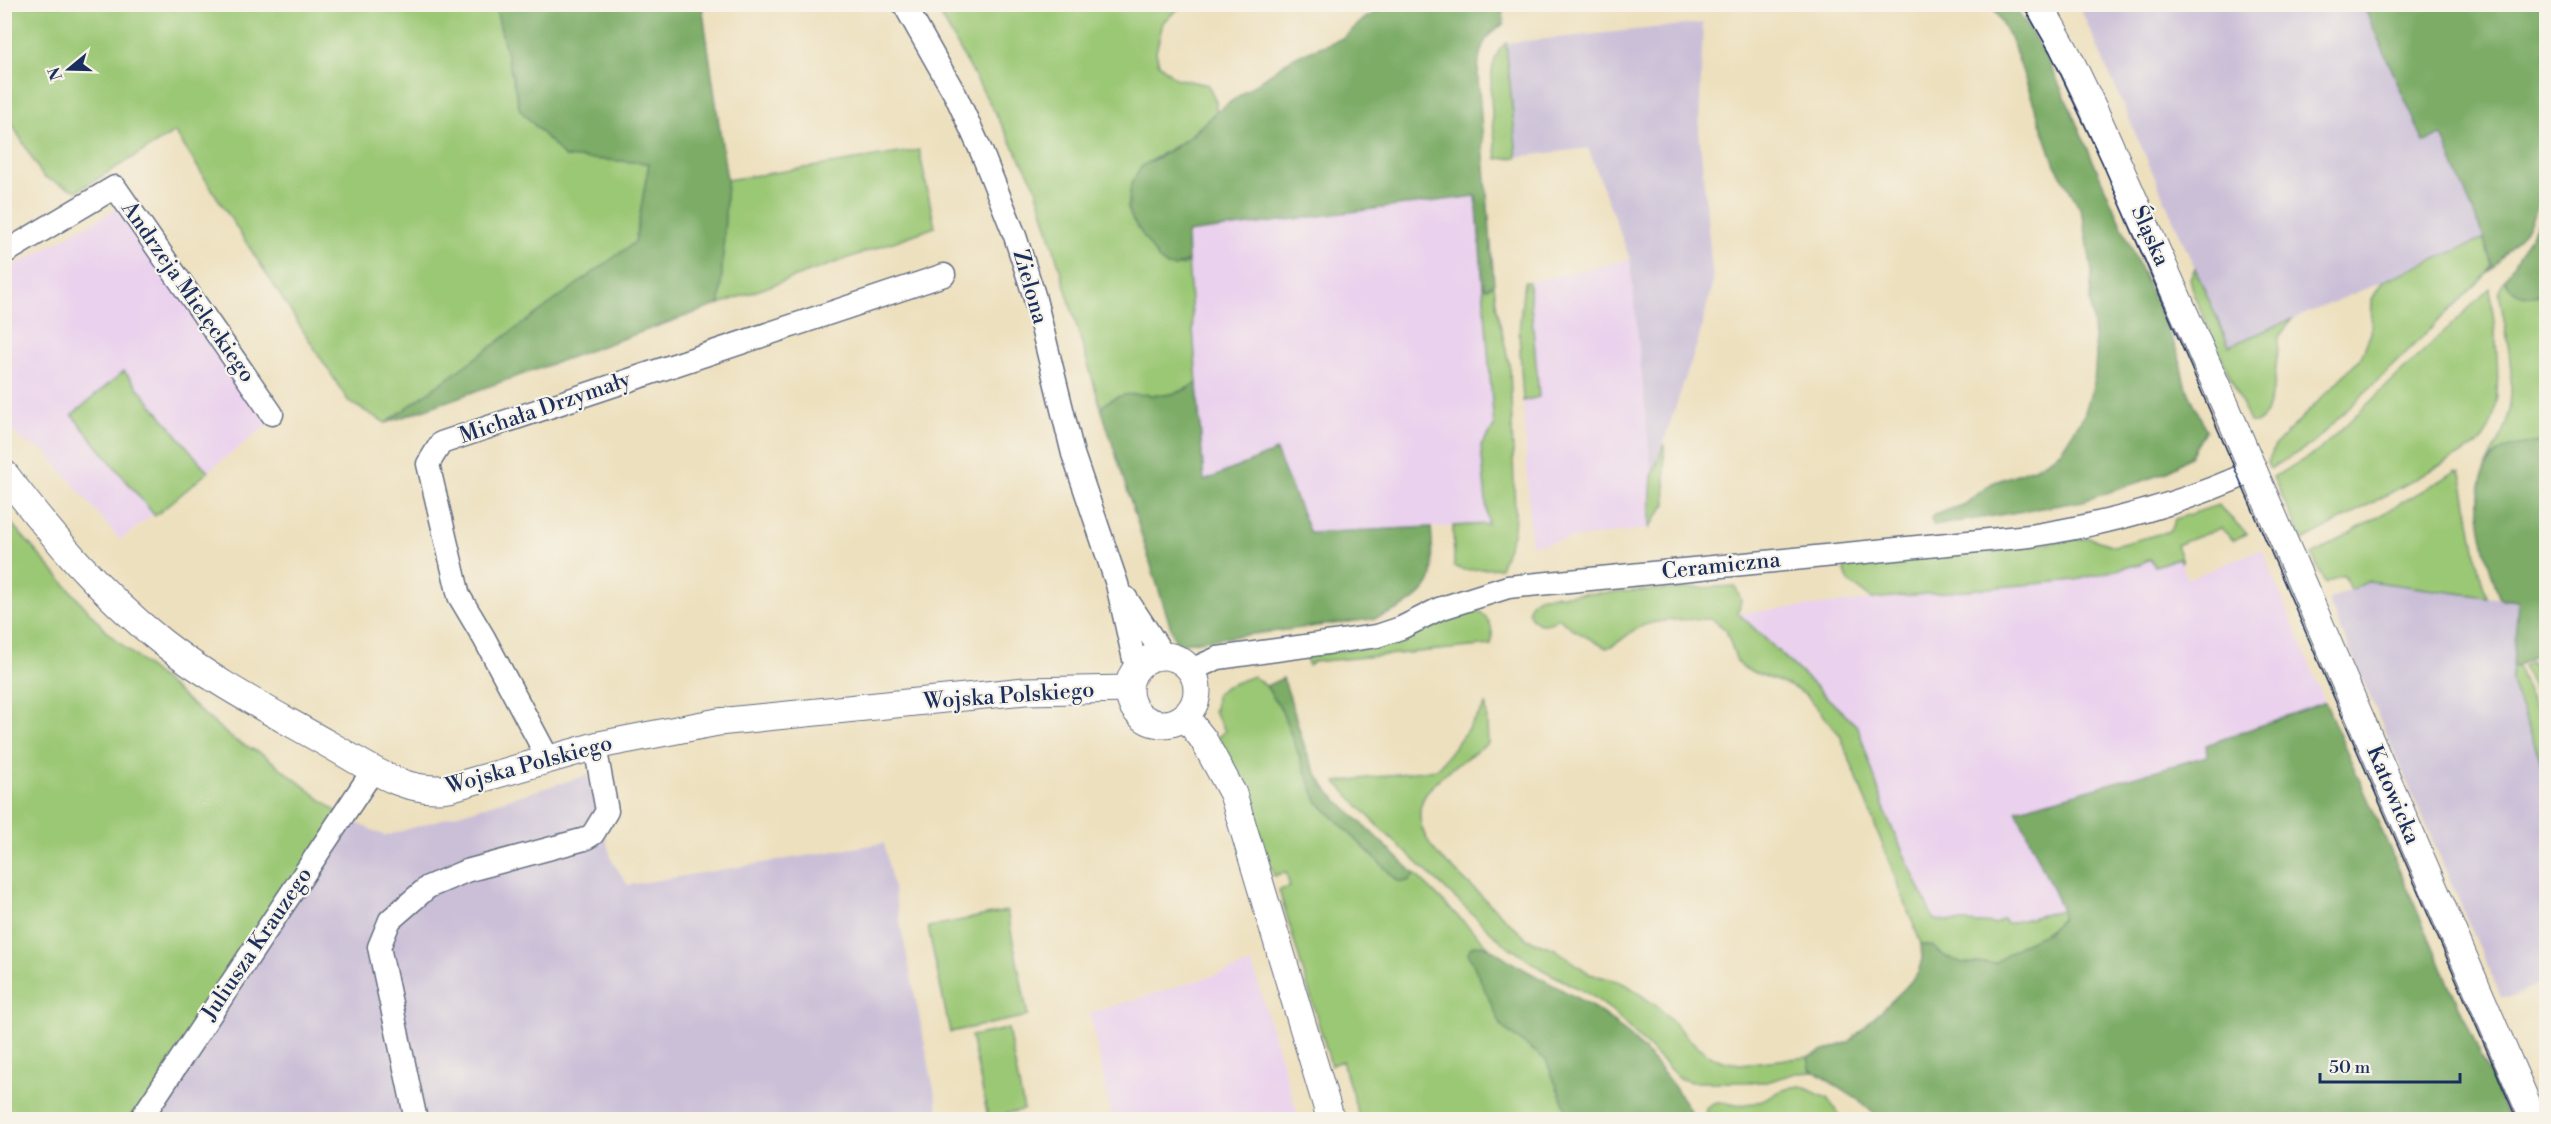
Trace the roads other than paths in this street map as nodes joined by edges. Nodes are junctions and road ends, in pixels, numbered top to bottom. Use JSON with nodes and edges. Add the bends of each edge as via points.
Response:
{"nodes":[{"id":1,"x":903,"y":4,"type":"edge"},
{"id":2,"x":2039,"y":4,"type":"edge"},
{"id":3,"x":4,"y":253,"type":"edge"},
{"id":4,"x":944,"y":275,"type":"dead end"},
{"id":5,"x":272,"y":414,"type":"dead end"},
{"id":6,"x":2253,"y":471,"type":"junction"},
{"id":7,"x":4,"y":472,"type":"edge"},
{"id":8,"x":1117,"y":584,"type":"junction"},
{"id":9,"x":1164,"y":656,"type":"junction"},
{"id":10,"x":1191,"y":670,"type":"junction"},
{"id":11,"x":1133,"y":678,"type":"junction"},
{"id":12,"x":1185,"y":716,"type":"junction"},
{"id":13,"x":595,"y":746,"type":"junction"},
{"id":14,"x":549,"y":760,"type":"junction"},
{"id":15,"x":374,"y":769,"type":"junction"},
{"id":16,"x":140,"y":1119,"type":"edge"},
{"id":17,"x":416,"y":1119,"type":"edge"},
{"id":18,"x":1330,"y":1119,"type":"edge"},
{"id":19,"x":2534,"y":1119,"type":"edge"}],
"edges":[{"from":1,"to":8,"type":"street","name":"Zielona","via":[[956,96],[1002,200],[1034,295],[1073,454]]},
{"from":2,"to":6,"type":"street","name":"Śląska","via":[[2094,110]]},
{"from":3,"to":5,"type":"street","name":"Andrzeja Mielęckiego","via":[[115,187]]},
{"from":4,"to":14,"type":"street","name":"Michała Drzymały","via":[[441,443],[429,464],[459,596]]},
{"from":6,"to":10,"type":"street","name":"Ceramiczna","via":[[2166,504],[2076,529],[1508,587],[1439,609],[1377,636],[1218,658]]},
{"from":6,"to":19,"type":"street","name":"Katowicka"},
{"from":7,"to":15,"type":"street","name":"Wojska Polskiego","via":[[40,521],[99,586],[162,642],[259,705]]},
{"from":8,"to":9,"type":"street","name":"Zielona"},
{"from":8,"to":11,"type":"street","name":"Zielona"},
{"from":9,"to":10,"type":"street","via":[[1185,663]]},
{"from":9,"to":11,"type":"street","via":[[1149,659]]},
{"from":10,"to":12,"type":"street","via":[[1196,680],[1195,700]]},
{"from":11,"to":12,"type":"street","via":[[1135,708],[1148,720],[1167,723]]},
{"from":11,"to":13,"type":"street","name":"Wojska Polskiego","via":[[718,722]]},
{"from":12,"to":18,"type":"street","via":[[1203,739],[1233,794]]},
{"from":13,"to":14,"type":"street","name":"Wojska Polskiego"},
{"from":13,"to":17,"type":"street","via":[[607,811],[593,834],[466,871],[428,887],[390,920],[379,947]]},
{"from":14,"to":15,"type":"street","name":"Wojska Polskiego","via":[[433,790],[405,786]]},
{"from":15,"to":16,"type":"street","name":"Juliusza Krauzego"}]}
